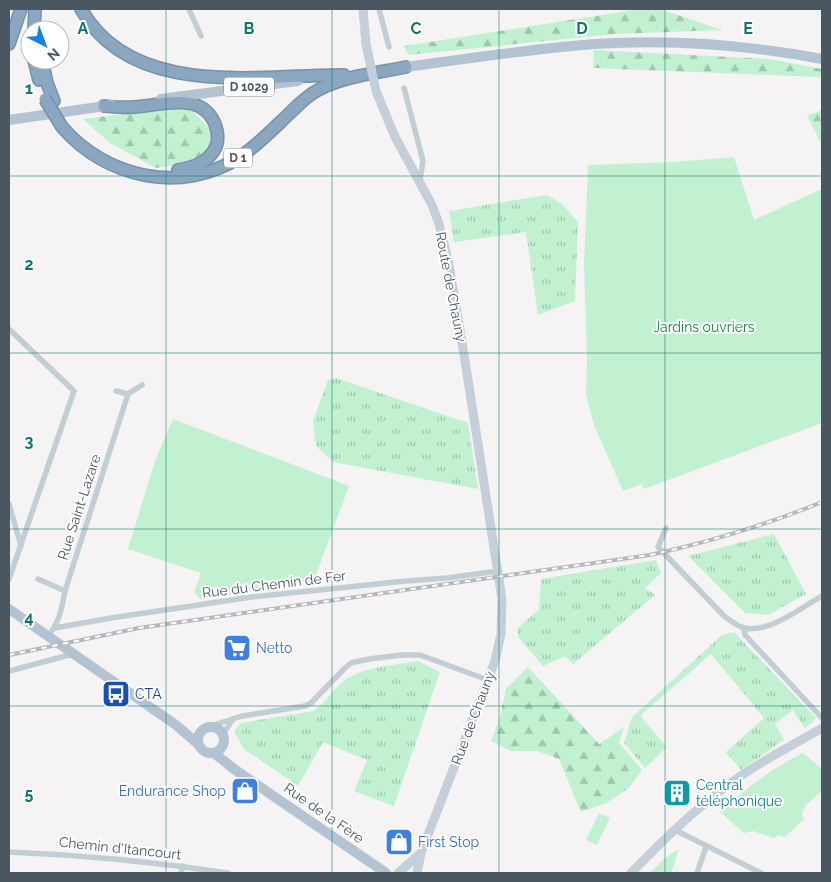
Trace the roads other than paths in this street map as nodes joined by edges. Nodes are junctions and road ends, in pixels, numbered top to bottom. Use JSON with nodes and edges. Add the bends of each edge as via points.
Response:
{"nodes":[{"id":1,"x":21,"y":9,"type":"edge"},
{"id":2,"x":81,"y":9,"type":"edge"},
{"id":3,"x":189,"y":9,"type":"edge"},
{"id":4,"x":363,"y":9,"type":"edge"},
{"id":5,"x":379,"y":9,"type":"edge"},
{"id":6,"x":201,"y":36,"type":"dead end"},
{"id":7,"x":9,"y":44,"type":"edge"},
{"id":8,"x":389,"y":47,"type":"dead end"},
{"id":9,"x":820,"y":58,"type":"edge"},
{"id":10,"x":406,"y":67,"type":"junction"},
{"id":11,"x":38,"y":70,"type":"edge"},
{"id":12,"x":44,"y":70,"type":"edge"},
{"id":13,"x":344,"y":75,"type":"junction"},
{"id":14,"x":404,"y":88,"type":"dead end"},
{"id":15,"x":49,"y":100,"type":"junction"},
{"id":16,"x":104,"y":106,"type":"junction"},
{"id":17,"x":9,"y":120,"type":"edge"},
{"id":18,"x":65,"y":125,"type":"junction"},
{"id":19,"x":420,"y":180,"type":"junction"},
{"id":20,"x":9,"y":329,"type":"edge"},
{"id":21,"x":142,"y":385,"type":"dead end"},
{"id":22,"x":116,"y":391,"type":"dead end"},
{"id":23,"x":128,"y":394,"type":"junction"},
{"id":24,"x":9,"y":507,"type":"edge"},
{"id":25,"x":666,"y":528,"type":"dead end"},
{"id":26,"x":21,"y":546,"type":"junction"},
{"id":27,"x":498,"y":574,"type":"junction"},
{"id":28,"x":9,"y":578,"type":"edge"},
{"id":29,"x":38,"y":579,"type":"dead end"},
{"id":30,"x":65,"y":591,"type":"junction"},
{"id":31,"x":822,"y":596,"type":"edge"},
{"id":32,"x":9,"y":609,"type":"edge"},
{"id":33,"x":744,"y":628,"type":"junction"},
{"id":34,"x":48,"y":632,"type":"junction"},
{"id":35,"x":73,"y":654,"type":"junction"},
{"id":36,"x":9,"y":671,"type":"edge"},
{"id":37,"x":488,"y":680,"type":"junction"},
{"id":38,"x":233,"y":718,"type":"junction"},
{"id":39,"x":822,"y":718,"type":"edge"},
{"id":40,"x":176,"y":725,"type":"junction"},
{"id":41,"x":211,"y":726,"type":"junction"},
{"id":42,"x":822,"y":728,"type":"edge"},
{"id":43,"x":200,"y":732,"type":"junction"},
{"id":44,"x":223,"y":734,"type":"junction"},
{"id":45,"x":198,"y":744,"type":"junction"},
{"id":46,"x":223,"y":745,"type":"junction"},
{"id":47,"x":214,"y":753,"type":"junction"},
{"id":48,"x":246,"y":776,"type":"junction"},
{"id":49,"x":674,"y":830,"type":"junction"},
{"id":50,"x":706,"y":847,"type":"junction"},
{"id":51,"x":9,"y":852,"type":"edge"},
{"id":52,"x":421,"y":853,"type":"junction"},
{"id":53,"x":183,"y":866,"type":"junction"},
{"id":54,"x":181,"y":873,"type":"edge"},
{"id":55,"x":228,"y":873,"type":"edge"},
{"id":56,"x":386,"y":873,"type":"edge"},
{"id":57,"x":398,"y":873,"type":"edge"},
{"id":58,"x":417,"y":873,"type":"edge"},
{"id":59,"x":631,"y":873,"type":"edge"},
{"id":60,"x":697,"y":873,"type":"edge"},
{"id":61,"x":761,"y":873,"type":"edge"}],
"edges":[{"from":1,"to":7,"type":"highway"},
{"from":2,"to":13,"type":"highway","via":[[95,29],[118,49],[162,69],[228,77]]},
{"from":3,"to":6,"type":"street"},
{"from":4,"to":19,"type":"street","name":"Route de Chauny","bridge":true,"via":[[366,44],[376,91],[395,137]]},
{"from":5,"to":8,"type":"street"},
{"from":9,"to":10,"type":"main road","number":"D 1029","via":[[719,45],[638,43],[551,48]]},
{"from":10,"to":13,"type":"main road","number":"D 1029"},
{"from":10,"to":18,"type":"highway","number":"D 1","via":[[339,82],[316,91],[240,156],[214,169],[191,175],[146,176],[127,172],[91,154]]},
{"from":11,"to":15,"type":"highway","number":"D 1"},
{"from":12,"to":15,"type":"highway","number":"D 1"},
{"from":13,"to":16,"type":"main road","number":"D 1029"},
{"from":14,"to":19,"type":"street","via":[[423,161]]},
{"from":15,"to":18,"type":"highway","number":"D 1"},
{"from":16,"to":17,"type":"main road","number":"D 1029"},
{"from":16,"to":18,"type":"highway","number":"D 1","via":[[133,108],[191,103],[205,110],[212,119],[218,135],[217,145],[209,158],[197,166],[154,170],[100,152]]},
{"from":19,"to":27,"type":"street","name":"Route de Chauny","via":[[432,205],[448,264]]},
{"from":20,"to":26,"type":"street","via":[[74,391]]},
{"from":21,"to":23,"type":"street"},
{"from":22,"to":23,"type":"street"},
{"from":23,"to":30,"type":"street","name":"Rue Saint-Lazare"},
{"from":24,"to":26,"type":"street"},
{"from":25,"to":33,"type":"street","via":[[658,547],[724,616]]},
{"from":26,"to":28,"type":"street"},
{"from":27,"to":34,"type":"street","name":"Rue du Chemin de Fer","via":[[406,580],[252,597],[111,618]]},
{"from":27,"to":37,"type":"street","name":"Rue de Chauny","via":[[502,623],[499,646]]},
{"from":29,"to":30,"type":"street"},
{"from":30,"to":34,"type":"street","name":"Rue Saint-Lazare","via":[[62,607]]},
{"from":31,"to":33,"type":"street","via":[[765,628]]},
{"from":32,"to":34,"type":"main road"},
{"from":33,"to":39,"type":"street","via":[[745,635]]},
{"from":34,"to":35,"type":"main road"},
{"from":35,"to":36,"type":"street"},
{"from":35,"to":40,"type":"main road"},
{"from":37,"to":38,"type":"street","via":[[420,655],[402,655],[352,663],[304,706]]},
{"from":37,"to":52,"type":"street","name":"Rue de Chauny"},
{"from":38,"to":41,"type":"street"},
{"from":38,"to":44,"type":"street"},
{"from":40,"to":43,"type":"main road"},
{"from":40,"to":45,"type":"main road"},
{"from":41,"to":43,"type":"main road"},
{"from":41,"to":44,"type":"main road"},
{"from":42,"to":49,"type":"street","via":[[755,767]]},
{"from":43,"to":45,"type":"main road"},
{"from":44,"to":46,"type":"main road"},
{"from":45,"to":47,"type":"main road","via":[[206,752]]},
{"from":46,"to":47,"type":"main road"},
{"from":46,"to":48,"type":"main road","name":"Rue de la Fère","via":[[231,761]]},
{"from":47,"to":48,"type":"main road","name":"Rue de la Fère"},
{"from":48,"to":56,"type":"main road","name":"Rue de la Fère"},
{"from":49,"to":50,"type":"street"},
{"from":49,"to":59,"type":"street"},
{"from":50,"to":60,"type":"street"},
{"from":50,"to":61,"type":"street"},
{"from":51,"to":53,"type":"street","name":"Chemin d'Itancourt","via":[[80,855]]},
{"from":52,"to":57,"type":"street","name":"Rue de Chauny"},
{"from":52,"to":58,"type":"street","name":"Rue de Chauny"},
{"from":53,"to":54,"type":"street"},
{"from":53,"to":55,"type":"street","name":"Chemin d'Itancourt"}]}
